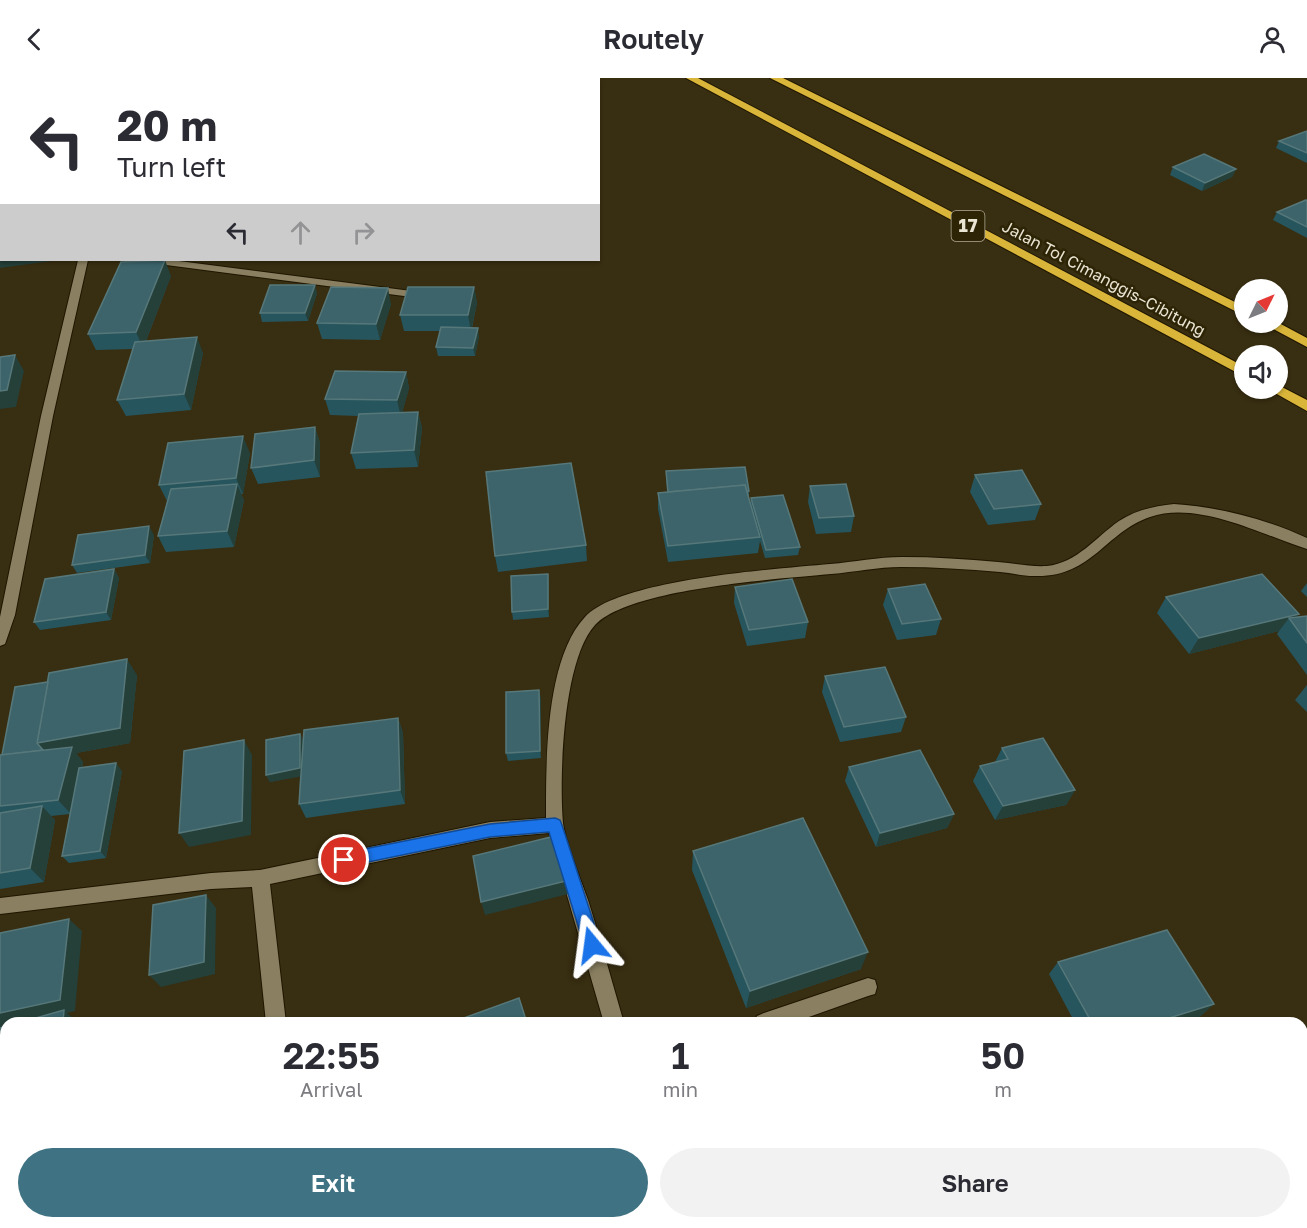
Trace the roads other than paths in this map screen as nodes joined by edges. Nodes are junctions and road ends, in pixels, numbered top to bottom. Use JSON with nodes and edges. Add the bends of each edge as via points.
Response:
{"nodes":[{"id":1,"x":691,"y":78,"type":"edge"},
{"id":2,"x":775,"y":78,"type":"edge"},
{"id":3,"x":83,"y":261,"type":"edge"},
{"id":4,"x":159,"y":261,"type":"edge"},
{"id":5,"x":439,"y":298,"type":"edge"},
{"id":6,"x":1234,"y":307,"type":"edge"},
{"id":7,"x":1287,"y":333,"type":"edge"},
{"id":8,"x":1307,"y":343,"type":"edge"},
{"id":9,"x":1234,"y":367,"type":"edge"},
{"id":10,"x":1288,"y":396,"type":"edge"},
{"id":11,"x":1307,"y":406,"type":"edge"},
{"id":12,"x":1307,"y":544,"type":"edge"},
{"id":13,"x":0,"y":640,"type":"edge"},
{"id":14,"x":555,"y":825,"type":"junction"},
{"id":15,"x":260,"y":878,"type":"junction"},
{"id":16,"x":0,"y":906,"type":"edge"},
{"id":17,"x":868,"y":987,"type":"dead end"},
{"id":18,"x":275,"y":1017,"type":"edge"},
{"id":19,"x":612,"y":1017,"type":"edge"},
{"id":20,"x":781,"y":1017,"type":"edge"}],
"edges":[{"from":1,"to":9,"type":"highway","name":"Jalan Tol Cimanggis–Cibitung","number":"17"},
{"from":2,"to":6,"type":"highway","name":"Jalan Tol Cimanggis–Cibitung","number":"17"},
{"from":3,"to":13,"type":"street"},
{"from":4,"to":5,"type":"street"},
{"from":7,"to":8,"type":"highway"},
{"from":10,"to":11,"type":"highway"},
{"from":12,"to":14,"type":"street","via":[[1264,526],[1208,512],[1158,510],[1122,525],[1072,565],[1039,572],[897,562],[744,577],[643,595],[615,605],[592,618],[579,634],[561,691]]},
{"from":14,"to":15,"type":"street","via":[[490,830]]},
{"from":14,"to":19,"type":"street"},
{"from":15,"to":16,"type":"street"},
{"from":15,"to":18,"type":"street"},
{"from":17,"to":20,"type":"street"}]}
